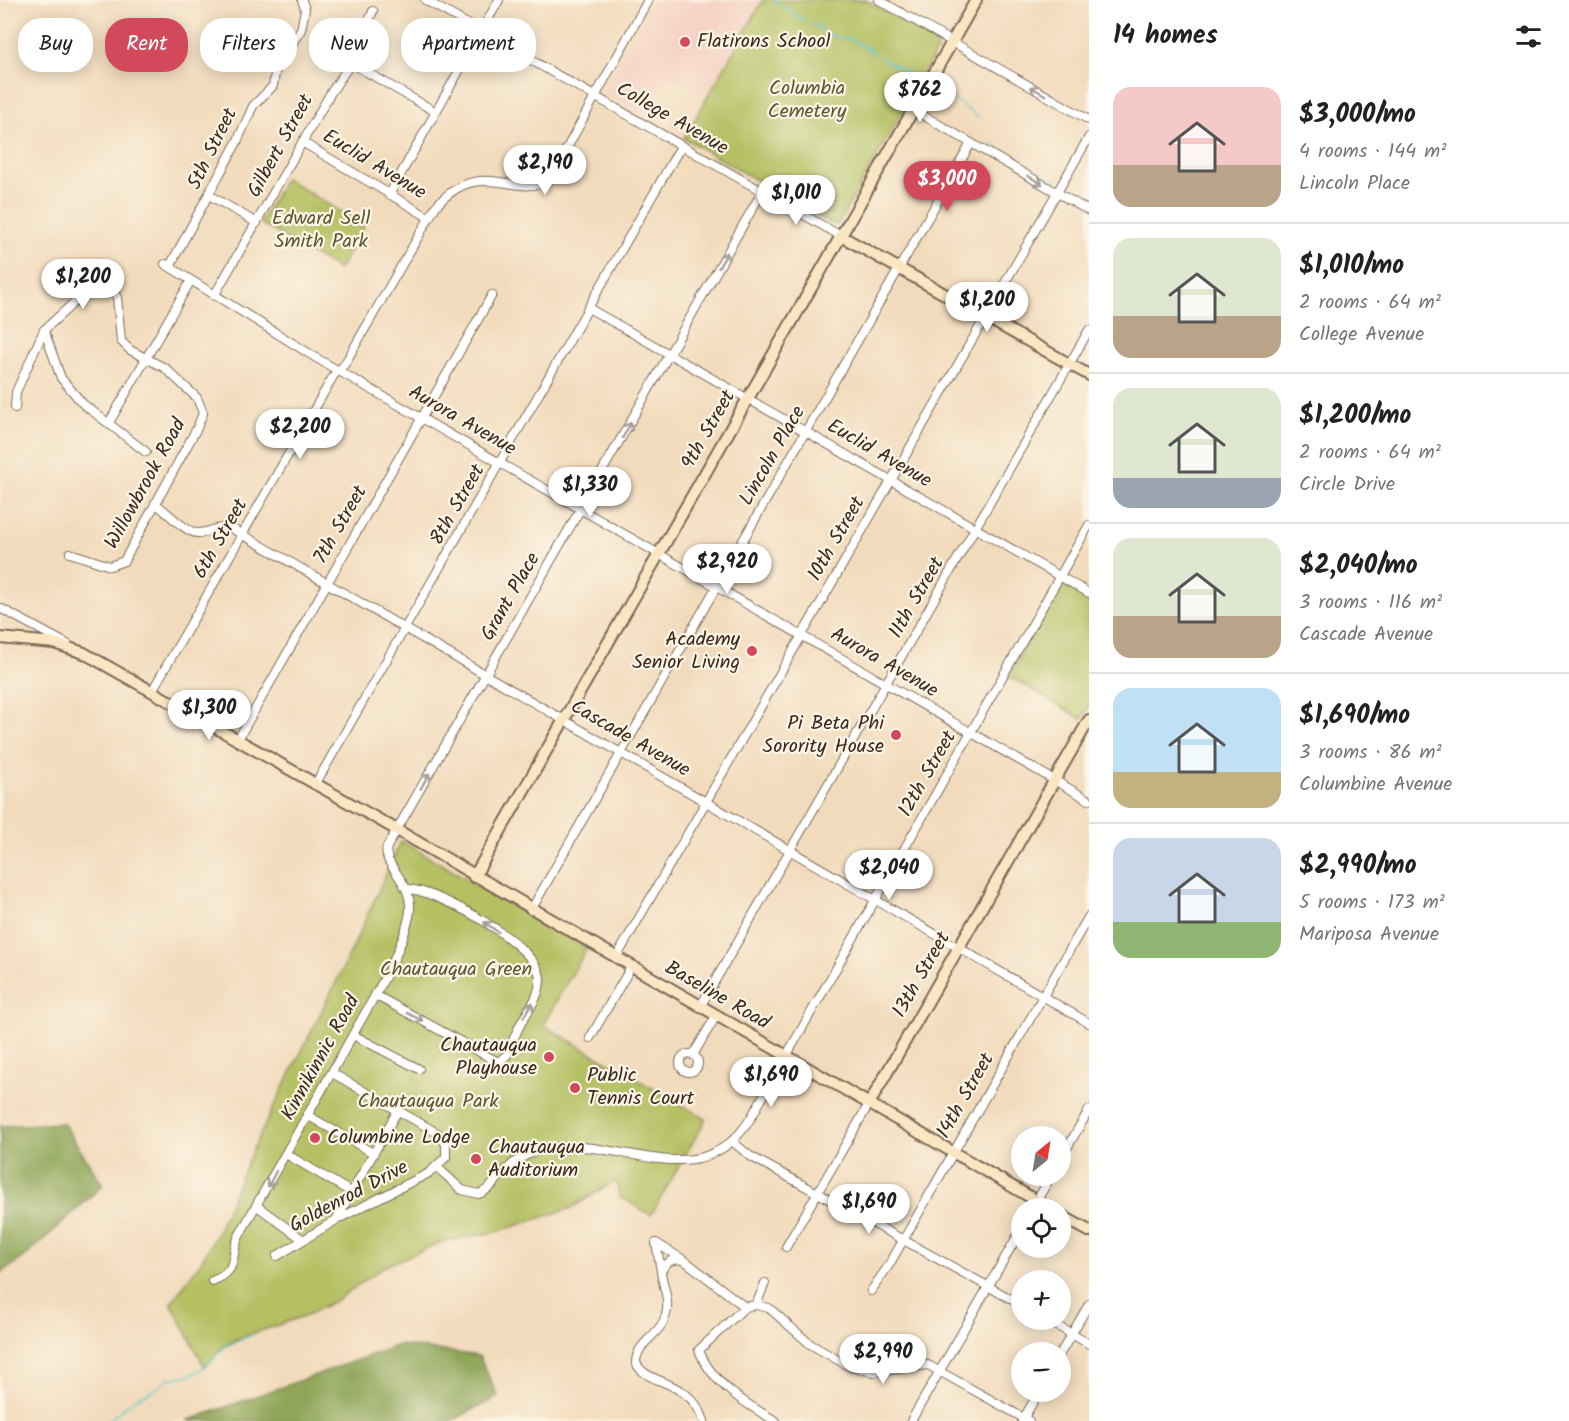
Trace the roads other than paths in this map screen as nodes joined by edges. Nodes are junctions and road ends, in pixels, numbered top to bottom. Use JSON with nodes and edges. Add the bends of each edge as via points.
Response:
{"nodes":[{"id":1,"x":302,"y":0,"type":"edge"},
{"id":2,"x":425,"y":0,"type":"edge"},
{"id":3,"x":499,"y":0,"type":"edge"},
{"id":4,"x":879,"y":0,"type":"edge"},
{"id":5,"x":976,"y":0,"type":"edge"},
{"id":6,"x":644,"y":2,"type":"edge"},
{"id":7,"x":373,"y":11,"type":"dead end"},
{"id":8,"x":370,"y":18,"type":"edge"},
{"id":9,"x":458,"y":18,"type":"edge"},
{"id":10,"x":489,"y":18,"type":"edge"},
{"id":11,"x":951,"y":41,"type":"junction"},
{"id":12,"x":536,"y":62,"type":"edge"},
{"id":13,"x":345,"y":72,"type":"edge"},
{"id":14,"x":367,"y":72,"type":"edge"},
{"id":15,"x":459,"y":72,"type":"edge"},
{"id":16,"x":596,"y":96,"type":"junction"},
{"id":17,"x":912,"y":109,"type":"junction"},
{"id":18,"x":436,"y":112,"type":"junction"},
{"id":19,"x":1089,"y":120,"type":"edge"},
{"id":20,"x":1089,"y":137,"type":"edge"},
{"id":21,"x":302,"y":142,"type":"junction"},
{"id":22,"x":972,"y":143,"type":"junction"},
{"id":23,"x":681,"y":146,"type":"junction"},
{"id":24,"x":762,"y":192,"type":"junction"},
{"id":25,"x":1056,"y":192,"type":"junction"},
{"id":26,"x":209,"y":195,"type":"junction"},
{"id":27,"x":389,"y":195,"type":"junction"},
{"id":28,"x":1089,"y":211,"type":"edge"},
{"id":29,"x":428,"y":218,"type":"junction"},
{"id":30,"x":257,"y":223,"type":"junction"},
{"id":31,"x":841,"y":236,"type":"junction"},
{"id":32,"x":168,"y":266,"type":"joint"},
{"id":33,"x":900,"y":267,"type":"junction"},
{"id":34,"x":190,"y":282,"type":"junction"},
{"id":35,"x":492,"y":295,"type":"dead end"},
{"id":36,"x":214,"y":296,"type":"junction"},
{"id":37,"x":590,"y":309,"type":"junction"},
{"id":38,"x":984,"y":315,"type":"junction"},
{"id":39,"x":44,"y":330,"type":"junction"},
{"id":40,"x":1089,"y":330,"type":"edge"},
{"id":41,"x":670,"y":354,"type":"junction"},
{"id":42,"x":147,"y":358,"type":"junction"},
{"id":43,"x":1069,"y":363,"type":"junction"},
{"id":44,"x":339,"y":370,"type":"junction"},
{"id":45,"x":1089,"y":375,"type":"edge"},
{"id":46,"x":748,"y":398,"type":"junction"},
{"id":47,"x":15,"y":408,"type":"dead end"},
{"id":48,"x":421,"y":417,"type":"junction"},
{"id":49,"x":110,"y":421,"type":"junction"},
{"id":50,"x":806,"y":431,"type":"junction"},
{"id":51,"x":146,"y":452,"type":"dead end"},
{"id":52,"x":502,"y":463,"type":"junction"},
{"id":53,"x":890,"y":479,"type":"junction"},
{"id":54,"x":155,"y":503,"type":"junction"},
{"id":55,"x":581,"y":509,"type":"junction"},
{"id":56,"x":1089,"y":525,"type":"edge"},
{"id":57,"x":976,"y":528,"type":"junction"},
{"id":58,"x":243,"y":535,"type":"junction"},
{"id":59,"x":70,"y":553,"type":"dead end"},
{"id":60,"x":660,"y":553,"type":"junction"},
{"id":61,"x":1060,"y":576,"type":"junction"},
{"id":62,"x":326,"y":585,"type":"junction"},
{"id":63,"x":718,"y":586,"type":"junction"},
{"id":64,"x":1089,"y":593,"type":"edge"},
{"id":65,"x":0,"y":608,"type":"edge"},
{"id":66,"x":405,"y":629,"type":"junction"},
{"id":67,"x":802,"y":635,"type":"junction"},
{"id":68,"x":0,"y":638,"type":"edge"},
{"id":69,"x":76,"y":649,"type":"junction"},
{"id":70,"x":485,"y":675,"type":"junction"},
{"id":71,"x":886,"y":684,"type":"junction"},
{"id":72,"x":152,"y":691,"type":"junction"},
{"id":73,"x":564,"y":720,"type":"junction"},
{"id":74,"x":1089,"y":720,"type":"edge"},
{"id":75,"x":971,"y":733,"type":"junction"},
{"id":76,"x":237,"y":741,"type":"junction"},
{"id":77,"x":622,"y":753,"type":"junction"},
{"id":78,"x":1054,"y":780,"type":"junction"},
{"id":79,"x":315,"y":785,"type":"junction"},
{"id":80,"x":1089,"y":800,"type":"edge"},
{"id":81,"x":708,"y":802,"type":"junction"},
{"id":82,"x":396,"y":831,"type":"junction"},
{"id":83,"x":791,"y":851,"type":"junction"},
{"id":84,"x":474,"y":877,"type":"junction"},
{"id":85,"x":409,"y":890,"type":"junction"},
{"id":86,"x":876,"y":899,"type":"junction"},
{"id":87,"x":531,"y":910,"type":"junction"},
{"id":88,"x":1089,"y":916,"type":"edge"},
{"id":89,"x":958,"y":948,"type":"junction"},
{"id":90,"x":616,"y":958,"type":"junction"},
{"id":91,"x":631,"y":967,"type":"junction"},
{"id":92,"x":375,"y":995,"type":"junction"},
{"id":93,"x":1042,"y":996,"type":"junction"},
{"id":94,"x":700,"y":1007,"type":"junction"},
{"id":95,"x":716,"y":1016,"type":"junction"},
{"id":96,"x":1089,"y":1023,"type":"edge"},
{"id":97,"x":353,"y":1035,"type":"junction"},
{"id":98,"x":590,"y":1038,"type":"dead end"},
{"id":99,"x":693,"y":1055,"type":"dead end"},
{"id":100,"x":785,"y":1056,"type":"junction"},
{"id":101,"x":419,"y":1070,"type":"dead end"},
{"id":102,"x":332,"y":1073,"type":"junction"},
{"id":103,"x":869,"y":1104,"type":"junction"},
{"id":104,"x":398,"y":1110,"type":"junction"},
{"id":105,"x":1089,"y":1110,"type":"edge"},
{"id":106,"x":307,"y":1115,"type":"junction"},
{"id":107,"x":1071,"y":1141,"type":"edge"},
{"id":108,"x":733,"y":1142,"type":"junction"},
{"id":109,"x":373,"y":1153,"type":"junction"},
{"id":110,"x":953,"y":1153,"type":"junction"},
{"id":111,"x":286,"y":1154,"type":"junction"},
{"id":112,"x":438,"y":1168,"type":"junction"},
{"id":113,"x":351,"y":1192,"type":"junction"},
{"id":114,"x":818,"y":1192,"type":"junction"},
{"id":115,"x":1024,"y":1198,"type":"edge"},
{"id":116,"x":257,"y":1206,"type":"junction"},
{"id":117,"x":336,"y":1220,"type":"junction"},
{"id":118,"x":1071,"y":1221,"type":"edge"},
{"id":119,"x":1089,"y":1231,"type":"edge"},
{"id":120,"x":903,"y":1238,"type":"junction"},
{"id":121,"x":302,"y":1239,"type":"junction"},
{"id":122,"x":786,"y":1247,"type":"dead end"},
{"id":123,"x":1011,"y":1247,"type":"edge"},
{"id":124,"x":277,"y":1256,"type":"dead end"},
{"id":125,"x":684,"y":1260,"type":"junction"},
{"id":126,"x":661,"y":1272,"type":"junction"},
{"id":127,"x":212,"y":1281,"type":"dead end"},
{"id":128,"x":765,"y":1283,"type":"dead end"},
{"id":129,"x":988,"y":1287,"type":"junction"},
{"id":130,"x":871,"y":1291,"type":"dead end"},
{"id":131,"x":1011,"y":1299,"type":"edge"},
{"id":132,"x":1089,"y":1304,"type":"edge"},
{"id":133,"x":756,"y":1305,"type":"junction"},
{"id":134,"x":745,"y":1307,"type":"junction"},
{"id":135,"x":1065,"y":1330,"type":"edge"},
{"id":136,"x":1072,"y":1334,"type":"junction"},
{"id":137,"x":1067,"y":1342,"type":"edge"},
{"id":138,"x":1089,"y":1344,"type":"edge"},
{"id":139,"x":940,"y":1371,"type":"junction"},
{"id":140,"x":1034,"y":1402,"type":"edge"},
{"id":141,"x":1025,"y":1420,"type":"edge"},
{"id":142,"x":704,"y":1421,"type":"edge"},
{"id":143,"x":776,"y":1421,"type":"edge"},
{"id":144,"x":912,"y":1421,"type":"edge"}],
"edges":[{"from":1,"to":26,"type":"street","name":"5th Street","via":[[305,19],[296,40],[276,67],[273,86],[253,106]]},
{"from":2,"to":9,"type":"street","name":"College Avenue"},
{"from":3,"to":10,"type":"street"},
{"from":4,"to":11,"type":"street"},
{"from":5,"to":11,"type":"street","name":"9th Street"},
{"from":6,"to":16,"type":"street"},
{"from":7,"to":8,"type":"street","name":"Gilbert Street"},
{"from":11,"to":17,"type":"street","name":"9th Street"},
{"from":19,"to":11,"type":"street","one_way":true},
{"from":12,"to":16,"type":"street","name":"College Avenue"},
{"from":13,"to":21,"type":"street","name":"Gilbert Street"},
{"from":14,"to":18,"type":"street"},
{"from":15,"to":18,"type":"street"},
{"from":16,"to":23,"type":"street","name":"College Avenue"},
{"from":16,"to":29,"type":"street","name":"6th Street","via":[[550,179],[537,185],[488,180],[464,184],[443,198]]},
{"from":17,"to":22,"type":"street"},
{"from":17,"to":31,"type":"street","name":"9th Street"},
{"from":18,"to":27,"type":"street"},
{"from":20,"to":25,"type":"street","name":"10th Street"},
{"from":21,"to":27,"type":"street","name":"Euclid Avenue"},
{"from":21,"to":30,"type":"street","name":"Gilbert Street"},
{"from":22,"to":25,"type":"street","one_way":true},
{"from":22,"to":33,"type":"street","name":"Lincoln Place"},
{"from":23,"to":24,"type":"street","name":"College Avenue"},
{"from":23,"to":37,"type":"street","name":"8th Street"},
{"from":24,"to":31,"type":"street","name":"College Avenue"},
{"from":41,"to":24,"type":"street","name":"Grant Place","one_way":true},
{"from":25,"to":28,"type":"street"},
{"from":25,"to":38,"type":"street","name":"10th Street"},
{"from":26,"to":30,"type":"street"},
{"from":26,"to":32,"type":"street","name":"5th Street"},
{"from":27,"to":29,"type":"street","name":"Euclid Avenue"},
{"from":29,"to":44,"type":"street","name":"6th Street"},
{"from":30,"to":36,"type":"street","name":"Gilbert Street"},
{"from":31,"to":33,"type":"street","name":"College Avenue"},
{"from":31,"to":46,"type":"street","name":"9th Street"},
{"from":32,"to":34,"type":"street","name":"Aurora Avenue"},
{"from":33,"to":38,"type":"street","name":"College Avenue"},
{"from":33,"to":50,"type":"street","name":"Lincoln Place"},
{"from":34,"to":36,"type":"street","name":"Aurora Avenue"},
{"from":34,"to":42,"type":"street"},
{"from":35,"to":48,"type":"street","name":"7th Street"},
{"from":36,"to":44,"type":"street","name":"Aurora Avenue"},
{"from":37,"to":41,"type":"street","name":"Euclid Avenue"},
{"from":37,"to":52,"type":"street","name":"8th Street"},
{"from":38,"to":43,"type":"street","name":"College Avenue"},
{"from":38,"to":53,"type":"street","name":"10th Street"},
{"from":39,"to":42,"type":"street","via":[[91,286],[104,285],[117,297],[121,341]]},
{"from":39,"to":47,"type":"street","via":[[16,392]]},
{"from":39,"to":49,"type":"street","via":[[61,378],[83,404]]},
{"from":40,"to":43,"type":"street","name":"11th Street"},
{"from":41,"to":46,"type":"street","name":"Euclid Avenue"},
{"from":55,"to":41,"type":"street","name":"Grant Place","one_way":true},
{"from":42,"to":49,"type":"street"},
{"from":42,"to":54,"type":"street","name":"Willowbrook Road","via":[[165,368],[197,398],[202,409],[197,428]]},
{"from":43,"to":45,"type":"street","name":"College Avenue"},
{"from":43,"to":57,"type":"street","name":"11th Street"},
{"from":44,"to":48,"type":"street","name":"Aurora Avenue"},
{"from":44,"to":58,"type":"street","name":"6th Street"},
{"from":46,"to":50,"type":"street","name":"Euclid Avenue"},
{"from":46,"to":60,"type":"street","name":"9th Street"},
{"from":48,"to":52,"type":"street","name":"Aurora Avenue"},
{"from":48,"to":62,"type":"street","name":"7th Street"},
{"from":49,"to":51,"type":"street"},
{"from":50,"to":53,"type":"street","name":"Euclid Avenue"},
{"from":50,"to":63,"type":"street","name":"Lincoln Place"},
{"from":52,"to":55,"type":"street","name":"Aurora Avenue"},
{"from":52,"to":66,"type":"street","name":"8th Street"},
{"from":53,"to":57,"type":"street","name":"Euclid Avenue"},
{"from":53,"to":67,"type":"street","name":"10th Street"},
{"from":54,"to":58,"type":"street","name":"Cascade Avenue","via":[[190,531],[198,533],[224,526]]},
{"from":54,"to":59,"type":"street","name":"Willowbrook Road","via":[[120,564],[110,567]]},
{"from":55,"to":60,"type":"street","name":"Aurora Avenue"},
{"from":55,"to":70,"type":"street","name":"Grant Place"},
{"from":56,"to":61,"type":"street","name":"12th Street"},
{"from":57,"to":61,"type":"street","name":"Euclid Avenue"},
{"from":57,"to":71,"type":"street","name":"11th Street"},
{"from":58,"to":62,"type":"street","name":"Cascade Avenue"},
{"from":58,"to":72,"type":"street","name":"6th Street"},
{"from":60,"to":63,"type":"street","name":"Aurora Avenue"},
{"from":60,"to":73,"type":"street","name":"9th Street"},
{"from":61,"to":64,"type":"street","name":"Euclid Avenue"},
{"from":61,"to":75,"type":"street","name":"12th Street"},
{"from":62,"to":66,"type":"street","name":"Cascade Avenue"},
{"from":62,"to":76,"type":"street","name":"7th Street"},
{"from":63,"to":67,"type":"street","name":"Aurora Avenue"},
{"from":63,"to":77,"type":"street","name":"Lincoln Place"},
{"from":65,"to":69,"type":"street","name":"Baseline Road"},
{"from":66,"to":70,"type":"street","name":"Cascade Avenue"},
{"from":66,"to":79,"type":"street","name":"8th Street"},
{"from":67,"to":71,"type":"street","name":"Aurora Avenue"},
{"from":67,"to":81,"type":"street","name":"10th Street"},
{"from":68,"to":69,"type":"street"},
{"from":69,"to":72,"type":"street","name":"Baseline Road"},
{"from":70,"to":73,"type":"street","name":"Cascade Avenue"},
{"from":82,"to":70,"type":"street","name":"Grant Place","one_way":true},
{"from":71,"to":75,"type":"street","name":"Aurora Avenue"},
{"from":71,"to":83,"type":"street","name":"11th Street"},
{"from":72,"to":76,"type":"street","name":"Baseline Road"},
{"from":73,"to":77,"type":"street","name":"Cascade Avenue"},
{"from":73,"to":84,"type":"street","name":"9th Street"},
{"from":74,"to":78,"type":"street","name":"13th Street"},
{"from":75,"to":78,"type":"street","name":"Aurora Avenue"},
{"from":75,"to":86,"type":"street","name":"12th Street"},
{"from":76,"to":79,"type":"street","name":"Baseline Road"},
{"from":77,"to":81,"type":"street","name":"Cascade Avenue"},
{"from":77,"to":87,"type":"street","name":"Lincoln Place"},
{"from":78,"to":80,"type":"street","name":"Aurora Avenue"},
{"from":78,"to":89,"type":"street","name":"13th Street"},
{"from":79,"to":82,"type":"street","name":"Baseline Road"},
{"from":81,"to":83,"type":"street","name":"Cascade Avenue"},
{"from":81,"to":90,"type":"street","name":"10th Street"},
{"from":82,"to":84,"type":"street","name":"Baseline Road"},
{"from":82,"to":85,"type":"street","via":[[386,852]]},
{"from":83,"to":86,"type":"street","name":"Cascade Avenue"},
{"from":83,"to":94,"type":"street","name":"11th Street"},
{"from":84,"to":87,"type":"street","name":"Baseline Road"},
{"from":85,"to":92,"type":"street","name":"Kinnikinnic Road","via":[[408,920]]},
{"from":92,"to":85,"type":"street","one_way":true,"via":[[494,1060],[507,1054],[537,996],[540,979],[536,966],[522,951],[472,913],[433,895]]},
{"from":86,"to":89,"type":"street","name":"Cascade Avenue"},
{"from":86,"to":100,"type":"street","name":"12th Street"},
{"from":87,"to":90,"type":"street","name":"Baseline Road"},
{"from":88,"to":93,"type":"street","name":"14th Street"},
{"from":89,"to":93,"type":"street","name":"Cascade Avenue"},
{"from":89,"to":103,"type":"street","name":"13th Street"},
{"from":90,"to":91,"type":"street","name":"Baseline Road"},
{"from":91,"to":94,"type":"street","name":"Baseline Road"},
{"from":91,"to":98,"type":"street"},
{"from":92,"to":97,"type":"street","name":"Kinnikinnic Road"},
{"from":93,"to":96,"type":"street","name":"Cascade Avenue"},
{"from":93,"to":110,"type":"street","name":"14th Street"},
{"from":94,"to":95,"type":"street","name":"Baseline Road"},
{"from":95,"to":99,"type":"street"},
{"from":95,"to":100,"type":"street","name":"Baseline Road"},
{"from":97,"to":101,"type":"street"},
{"from":97,"to":102,"type":"street","name":"Kinnikinnic Road"},
{"from":100,"to":103,"type":"street","name":"Baseline Road"},
{"from":100,"to":108,"type":"street","name":"12th Street","via":[[745,1128]]},
{"from":102,"to":104,"type":"street"},
{"from":102,"to":106,"type":"street","name":"Kinnikinnic Road"},
{"from":103,"to":110,"type":"street","name":"Baseline Road"},
{"from":103,"to":114,"type":"street","name":"13th Street"},
{"from":104,"to":109,"type":"street"},
{"from":104,"to":112,"type":"street","via":[[444,1139],[447,1154]]},
{"from":105,"to":107,"type":"street"},
{"from":106,"to":109,"type":"street"},
{"from":106,"to":111,"type":"street","name":"Kinnikinnic Road"},
{"from":108,"to":112,"type":"street","name":"12th Street","via":[[713,1154],[678,1161],[550,1148],[514,1163],[483,1193],[474,1194],[460,1188]]},
{"from":108,"to":114,"type":"street","via":[[750,1156]]},
{"from":109,"to":113,"type":"street"},
{"from":110,"to":115,"type":"street","name":"Baseline Road"},
{"from":110,"to":120,"type":"street","name":"14th Street"},
{"from":111,"to":113,"type":"street"},
{"from":111,"to":116,"type":"street","name":"Kinnikinnic Road","one_way":true},
{"from":112,"to":117,"type":"street","name":"Goldenrod Drive"},
{"from":113,"to":117,"type":"street"},
{"from":114,"to":120,"type":"street"},
{"from":114,"to":122,"type":"street","name":"13th Street"},
{"from":116,"to":121,"type":"street"},
{"from":116,"to":127,"type":"street","name":"Kinnikinnic Road","via":[[241,1231],[229,1270]]},
{"from":117,"to":121,"type":"street","name":"Goldenrod Drive"},
{"from":118,"to":119,"type":"street"},
{"from":120,"to":129,"type":"street"},
{"from":120,"to":130,"type":"street","name":"14th Street"},
{"from":121,"to":124,"type":"street","name":"Goldenrod Drive"},
{"from":123,"to":129,"type":"street"},
{"from":125,"to":126,"type":"street","via":[[672,1260]]},
{"from":125,"to":126,"type":"street","via":[[656,1243]]},
{"from":125,"to":134,"type":"street"},
{"from":126,"to":142,"type":"street","via":[[667,1313],[661,1327],[638,1350],[636,1363],[642,1372],[673,1384],[688,1395]]},
{"from":128,"to":133,"type":"street"},
{"from":129,"to":131,"type":"street"},
{"from":129,"to":139,"type":"street"},
{"from":132,"to":136,"type":"street"},
{"from":133,"to":134,"type":"street"},
{"from":133,"to":139,"type":"street","via":[[769,1308],[810,1344],[849,1367],[876,1372],[928,1365]]},
{"from":134,"to":143,"type":"street","via":[[699,1350],[737,1397]]},
{"from":135,"to":136,"type":"street"},
{"from":136,"to":137,"type":"street"},
{"from":136,"to":138,"type":"street"},
{"from":139,"to":141,"type":"street"},
{"from":139,"to":144,"type":"street"},
{"from":140,"to":141,"type":"street"}]}
